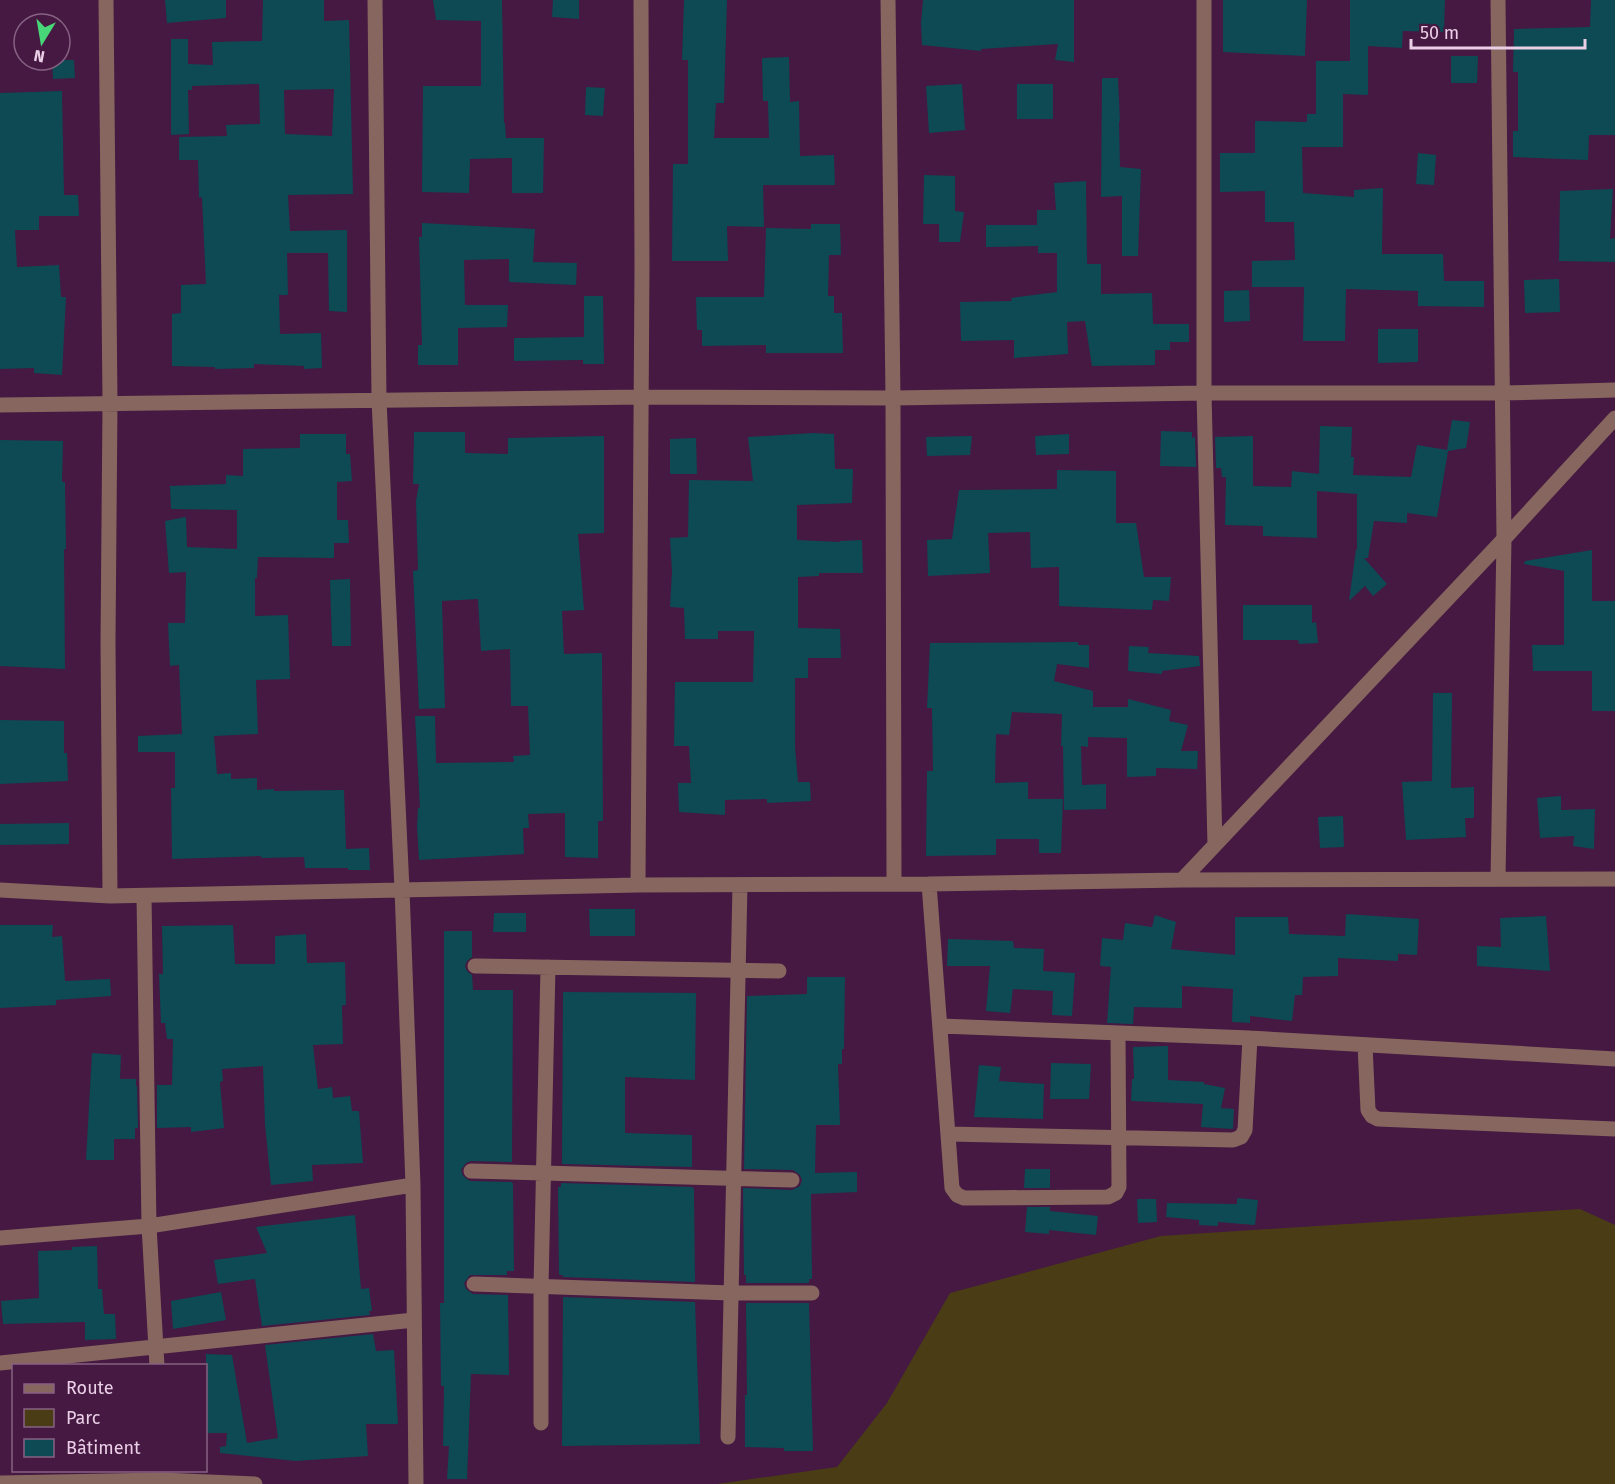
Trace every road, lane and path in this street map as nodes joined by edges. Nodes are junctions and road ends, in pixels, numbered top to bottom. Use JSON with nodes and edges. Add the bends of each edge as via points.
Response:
{"nodes":[{"id":1,"x":106,"y":0,"type":"edge"},
{"id":2,"x":375,"y":0,"type":"edge"},
{"id":3,"x":641,"y":0,"type":"edge"},
{"id":4,"x":888,"y":0,"type":"edge"},
{"id":5,"x":1204,"y":0,"type":"edge"},
{"id":6,"x":1498,"y":0,"type":"edge"},
{"id":7,"x":1615,"y":390,"type":"edge"},
{"id":8,"x":1204,"y":393,"type":"junction"},
{"id":9,"x":1503,"y":393,"type":"junction"},
{"id":10,"x":642,"y":397,"type":"junction"},
{"id":11,"x":893,"y":398,"type":"junction"},
{"id":12,"x":379,"y":400,"type":"junction"},
{"id":13,"x":110,"y":402,"type":"junction"},
{"id":14,"x":0,"y":405,"type":"edge"},
{"id":15,"x":1615,"y":418,"type":"edge"},
{"id":16,"x":1504,"y":539,"type":"junction"},
{"id":17,"x":1215,"y":845,"type":"junction"},
{"id":18,"x":1498,"y":879,"type":"junction"},
{"id":19,"x":1615,"y":879,"type":"edge"},
{"id":20,"x":1182,"y":880,"type":"junction"},
{"id":21,"x":894,"y":883,"type":"junction"},
{"id":22,"x":929,"y":884,"type":"junction"},
{"id":23,"x":638,"y":885,"type":"junction"},
{"id":24,"x":740,"y":885,"type":"junction"},
{"id":25,"x":402,"y":889,"type":"junction"},
{"id":26,"x":0,"y":890,"type":"edge"},
{"id":27,"x":110,"y":896,"type":"junction"},
{"id":28,"x":144,"y":896,"type":"junction"},
{"id":29,"x":475,"y":966,"type":"dead end"},
{"id":30,"x":548,"y":967,"type":"junction"},
{"id":31,"x":738,"y":969,"type":"junction"},
{"id":32,"x":779,"y":971,"type":"dead end"},
{"id":33,"x":941,"y":1026,"type":"junction"},
{"id":34,"x":1118,"y":1033,"type":"junction"},
{"id":35,"x":1250,"y":1038,"type":"junction"},
{"id":36,"x":1365,"y":1044,"type":"junction"},
{"id":37,"x":1615,"y":1059,"type":"edge"},
{"id":38,"x":1615,"y":1130,"type":"edge"},
{"id":39,"x":948,"y":1134,"type":"junction"},
{"id":40,"x":1119,"y":1137,"type":"junction"},
{"id":41,"x":471,"y":1171,"type":"dead end"},
{"id":42,"x":543,"y":1172,"type":"junction"},
{"id":43,"x":733,"y":1179,"type":"junction"},
{"id":44,"x":792,"y":1180,"type":"dead end"},
{"id":45,"x":413,"y":1185,"type":"junction"},
{"id":46,"x":148,"y":1226,"type":"junction"},
{"id":47,"x":0,"y":1238,"type":"edge"},
{"id":48,"x":474,"y":1284,"type":"dead end"},
{"id":49,"x":541,"y":1287,"type":"junction"},
{"id":50,"x":730,"y":1293,"type":"junction"},
{"id":51,"x":812,"y":1293,"type":"dead end"},
{"id":52,"x":414,"y":1320,"type":"junction"},
{"id":53,"x":156,"y":1347,"type":"junction"},
{"id":54,"x":0,"y":1363,"type":"edge"},
{"id":55,"x":157,"y":1364,"type":"edge"},
{"id":56,"x":541,"y":1423,"type":"dead end"},
{"id":57,"x":728,"y":1437,"type":"dead end"},
{"id":58,"x":162,"y":1478,"type":"edge"},
{"id":59,"x":0,"y":1483,"type":"edge"},
{"id":60,"x":255,"y":1484,"type":"edge"},
{"id":61,"x":416,"y":1484,"type":"edge"}],
"edges":[{"from":1,"to":13,"type":"street"},
{"from":2,"to":12,"type":"street"},
{"from":3,"to":10,"type":"street"},
{"from":4,"to":11,"type":"street"},
{"from":5,"to":8,"type":"street"},
{"from":6,"to":9,"type":"street"},
{"from":7,"to":9,"type":"street"},
{"from":8,"to":9,"type":"street"},
{"from":8,"to":11,"type":"street"},
{"from":8,"to":17,"type":"street"},
{"from":9,"to":16,"type":"street"},
{"from":10,"to":11,"type":"street"},
{"from":10,"to":12,"type":"street"},
{"from":10,"to":23,"type":"street"},
{"from":11,"to":21,"type":"street"},
{"from":12,"to":13,"type":"street"},
{"from":12,"to":25,"type":"street"},
{"from":13,"to":14,"type":"street"},
{"from":13,"to":27,"type":"street"},
{"from":15,"to":16,"type":"street"},
{"from":16,"to":17,"type":"street"},
{"from":16,"to":18,"type":"street"},
{"from":17,"to":20,"type":"street"},
{"from":18,"to":19,"type":"street"},
{"from":18,"to":20,"type":"street"},
{"from":20,"to":22,"type":"street"},
{"from":21,"to":22,"type":"street"},
{"from":21,"to":24,"type":"street"},
{"from":22,"to":33,"type":"street"},
{"from":23,"to":24,"type":"street"},
{"from":23,"to":25,"type":"street"},
{"from":24,"to":31,"type":"street"},
{"from":25,"to":28,"type":"street"},
{"from":25,"to":45,"type":"street"},
{"from":26,"to":27,"type":"street"},
{"from":27,"to":28,"type":"street"},
{"from":28,"to":46,"type":"street"},
{"from":29,"to":30,"type":"street"},
{"from":30,"to":31,"type":"street"},
{"from":30,"to":42,"type":"street"},
{"from":31,"to":32,"type":"street"},
{"from":31,"to":43,"type":"street"},
{"from":33,"to":34,"type":"street"},
{"from":33,"to":39,"type":"street"},
{"from":34,"to":35,"type":"street"},
{"from":34,"to":40,"type":"street"},
{"from":35,"to":36,"type":"street"},
{"from":35,"to":40,"type":"street","via":[[1245,1130],[1241,1137]]},
{"from":36,"to":37,"type":"street"},
{"from":36,"to":38,"type":"street","via":[[1368,1110],[1378,1119]]},
{"from":39,"to":40,"type":"street"},
{"from":39,"to":40,"type":"street","via":[[952,1188],[964,1198],[1108,1197],[1119,1186]]},
{"from":41,"to":42,"type":"street"},
{"from":42,"to":43,"type":"street"},
{"from":42,"to":49,"type":"street"},
{"from":43,"to":44,"type":"street"},
{"from":43,"to":50,"type":"street"},
{"from":45,"to":46,"type":"street"},
{"from":45,"to":52,"type":"street"},
{"from":46,"to":47,"type":"street"},
{"from":46,"to":53,"type":"street"},
{"from":48,"to":49,"type":"street"},
{"from":49,"to":50,"type":"street"},
{"from":49,"to":56,"type":"street"},
{"from":50,"to":51,"type":"street"},
{"from":50,"to":57,"type":"street"},
{"from":52,"to":53,"type":"street"},
{"from":52,"to":61,"type":"street"},
{"from":53,"to":54,"type":"street"},
{"from":53,"to":55,"type":"street"},
{"from":58,"to":59,"type":"street"},
{"from":58,"to":60,"type":"street"}]}
